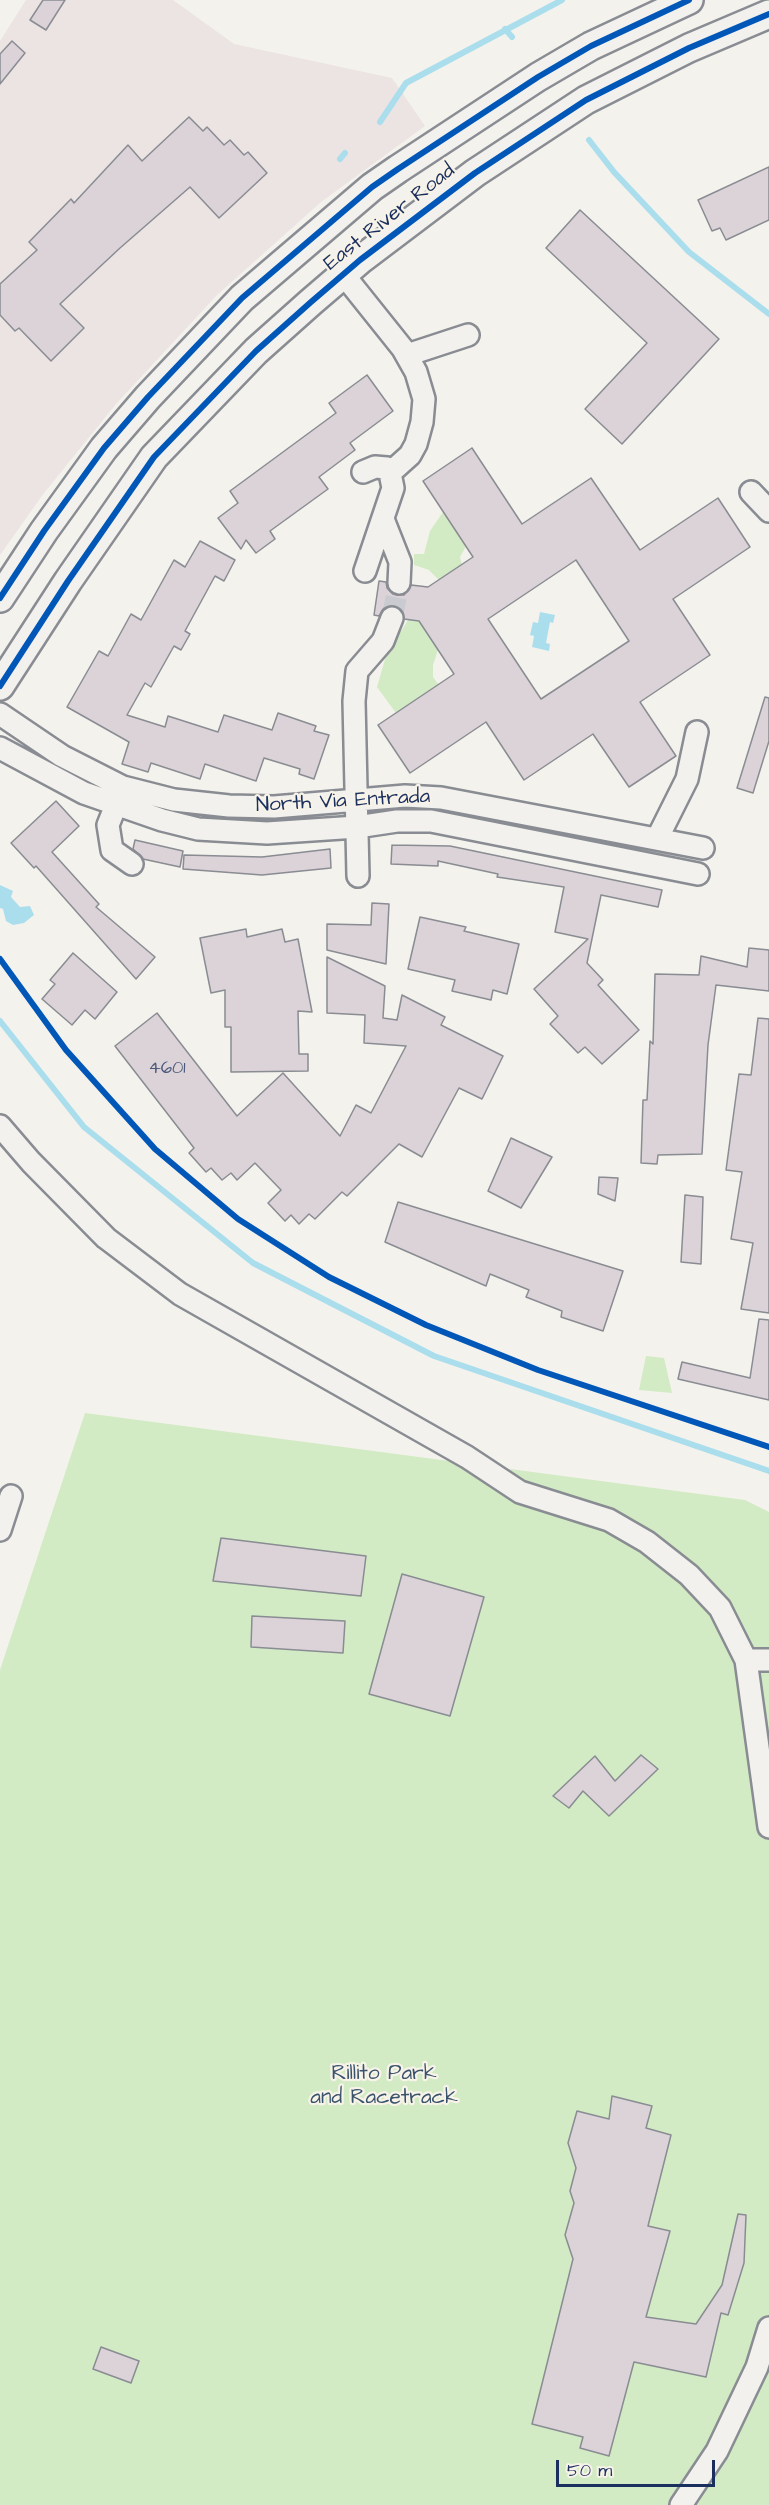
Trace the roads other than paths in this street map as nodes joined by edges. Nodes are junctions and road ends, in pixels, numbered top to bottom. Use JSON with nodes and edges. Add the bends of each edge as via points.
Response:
{"nodes":[{"id":1,"x":689,"y":0,"type":"edge"},
{"id":2,"x":769,"y":14,"type":"edge"},
{"id":3,"x":343,"y":274,"type":"junction"},
{"id":4,"x":468,"y":334,"type":"dead end"},
{"id":5,"x":407,"y":355,"type":"junction"},
{"id":6,"x":363,"y":472,"type":"dead end"},
{"id":7,"x":390,"y":473,"type":"junction"},
{"id":8,"x":751,"y":492,"type":"dead end"},
{"id":9,"x":769,"y":511,"type":"edge"},
{"id":10,"x":383,"y":519,"type":"junction"},
{"id":11,"x":365,"y":571,"type":"dead end"},
{"id":12,"x":399,"y":583,"type":"tunnel mouth"},
{"id":13,"x":0,"y":598,"type":"edge"},
{"id":14,"x":392,"y":618,"type":"tunnel mouth"},
{"id":15,"x":0,"y":686,"type":"edge"},
{"id":16,"x":0,"y":714,"type":"edge"},
{"id":17,"x":697,"y":732,"type":"dead end"},
{"id":18,"x":0,"y":748,"type":"edge"},
{"id":19,"x":356,"y":800,"type":"junction"},
{"id":20,"x":116,"y":805,"type":"junction"},
{"id":21,"x":357,"y":827,"type":"junction"},
{"id":22,"x":657,"y":839,"type":"junction"},
{"id":23,"x":703,"y":848,"type":"dead end"},
{"id":24,"x":132,"y":864,"type":"dead end"},
{"id":25,"x":698,"y":874,"type":"dead end"},
{"id":26,"x":358,"y":876,"type":"dead end"},
{"id":27,"x":0,"y":1126,"type":"edge"},
{"id":28,"x":11,"y":1496,"type":"dead end"},
{"id":29,"x":0,"y":1530,"type":"edge"},
{"id":30,"x":746,"y":1660,"type":"junction"},
{"id":31,"x":769,"y":1660,"type":"edge"},
{"id":32,"x":769,"y":1827,"type":"edge"},
{"id":33,"x":769,"y":2328,"type":"edge"},
{"id":34,"x":763,"y":2369,"type":"edge"},
{"id":35,"x":681,"y":2505,"type":"edge"}],
"edges":[{"from":1,"to":13,"type":"main road","name":"East River Road","via":[[591,46],[398,169],[242,298],[104,448]]},
{"from":2,"to":3,"type":"main road","name":"East River Road","via":[[689,48],[586,100],[476,173]]},
{"from":3,"to":5,"type":"street"},
{"from":3,"to":15,"type":"main road","name":"East River Road","via":[[256,351],[154,457]]},
{"from":4,"to":5,"type":"street"},
{"from":5,"to":7,"type":"street","via":[[423,399],[422,422],[410,455]]},
{"from":6,"to":7,"type":"street","via":[[382,467]]},
{"from":7,"to":10,"type":"street","via":[[393,488]]},
{"from":8,"to":9,"type":"street"},
{"from":10,"to":11,"type":"street"},
{"from":10,"to":12,"type":"street","via":[[399,562]]},
{"from":14,"to":19,"type":"street","via":[[383,641],[357,671]]},
{"from":16,"to":19,"type":"street","name":"North Via Entrada","via":[[62,756],[123,787],[174,800],[274,807]]},
{"from":17,"to":22,"type":"street","via":[[687,779]]},
{"from":18,"to":20,"type":"street","name":"North Via Entrada","via":[[84,793]]},
{"from":19,"to":21,"type":"street"},
{"from":19,"to":22,"type":"street","name":"North Via Entrada","via":[[441,798]]},
{"from":20,"to":21,"type":"street","name":"North Via Entrada","via":[[198,829],[228,832]]},
{"from":20,"to":24,"type":"street","via":[[108,825],[112,850]]},
{"from":21,"to":25,"type":"street","name":"North Via Entrada","via":[[431,821]]},
{"from":21,"to":26,"type":"street"},
{"from":22,"to":23,"type":"street","name":"North Via Entrada"},
{"from":27,"to":30,"type":"street","via":[[106,1238],[180,1294],[467,1457],[520,1492],[609,1520],[647,1542],[689,1575],[720,1608]]},
{"from":28,"to":29,"type":"street"},
{"from":30,"to":31,"type":"street"},
{"from":30,"to":32,"type":"street"},
{"from":33,"to":34,"type":"street"},
{"from":34,"to":35,"type":"street"}]}
